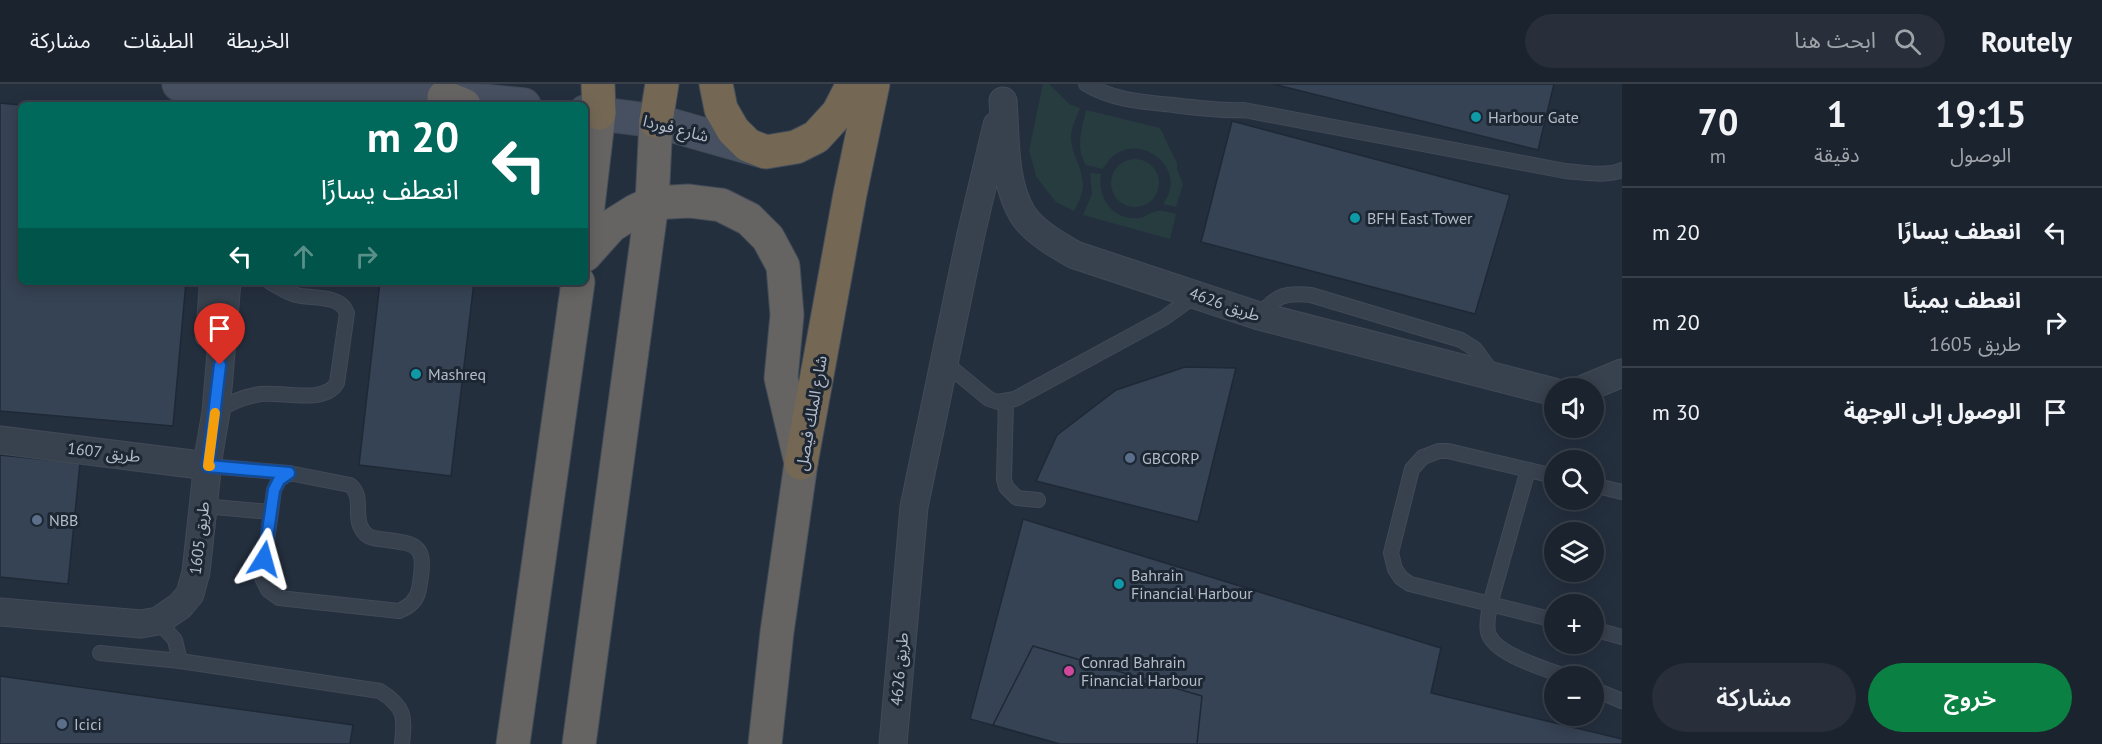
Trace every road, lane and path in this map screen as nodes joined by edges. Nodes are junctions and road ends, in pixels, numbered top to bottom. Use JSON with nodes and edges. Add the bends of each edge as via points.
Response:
{"nodes":[{"id":1,"x":179,"y":84,"type":"edge"},
{"id":2,"x":662,"y":84,"type":"edge"},
{"id":3,"x":716,"y":84,"type":"edge"},
{"id":4,"x":852,"y":84,"type":"edge"},
{"id":5,"x":873,"y":84,"type":"edge"},
{"id":6,"x":1086,"y":84,"type":"edge"},
{"id":7,"x":1006,"y":92,"type":"edge"},
{"id":8,"x":239,"y":93,"type":"edge"},
{"id":9,"x":454,"y":101,"type":"edge"},
{"id":10,"x":472,"y":102,"type":"edge"},
{"id":11,"x":594,"y":103,"type":"edge"},
{"id":12,"x":656,"y":121,"type":"junction"},
{"id":13,"x":766,"y":152,"type":"junction"},
{"id":14,"x":1622,"y":170,"type":"edge"},
{"id":15,"x":588,"y":188,"type":"edge"},
{"id":16,"x":652,"y":204,"type":"junction"},
{"id":17,"x":588,"y":252,"type":"edge"},
{"id":18,"x":207,"y":285,"type":"edge"},
{"id":19,"x":227,"y":285,"type":"edge"},
{"id":20,"x":276,"y":285,"type":"edge"},
{"id":21,"x":578,"y":285,"type":"edge"},
{"id":22,"x":1196,"y":295,"type":"junction"},
{"id":23,"x":202,"y":338,"type":"dead end"},
{"id":24,"x":944,"y":362,"type":"junction"},
{"id":25,"x":1622,"y":373,"type":"edge"},
{"id":26,"x":1604,"y":380,"type":"edge"},
{"id":27,"x":1544,"y":390,"type":"edge"},
{"id":28,"x":1006,"y":401,"type":"junction"},
{"id":29,"x":216,"y":412,"type":"junction"},
{"id":30,"x":0,"y":440,"type":"edge"},
{"id":31,"x":801,"y":463,"type":"junction"},
{"id":32,"x":208,"y":466,"type":"junction"},
{"id":33,"x":1528,"y":470,"type":"junction"},
{"id":34,"x":289,"y":473,"type":"junction"},
{"id":35,"x":1544,"y":474,"type":"edge"},
{"id":36,"x":1604,"y":488,"type":"edge"},
{"id":37,"x":1622,"y":492,"type":"edge"},
{"id":38,"x":1038,"y":500,"type":"dead end"},
{"id":39,"x":203,"y":506,"type":"junction"},
{"id":40,"x":271,"y":512,"type":"junction"},
{"id":41,"x":1490,"y":604,"type":"junction"},
{"id":42,"x":0,"y":612,"type":"edge"},
{"id":43,"x":1544,"y":618,"type":"edge"},
{"id":44,"x":159,"y":621,"type":"junction"},
{"id":45,"x":1604,"y":632,"type":"edge"},
{"id":46,"x":1622,"y":637,"type":"edge"},
{"id":47,"x":100,"y":653,"type":"dead end"},
{"id":48,"x":180,"y":661,"type":"junction"},
{"id":49,"x":1544,"y":668,"type":"edge"},
{"id":50,"x":1604,"y":694,"type":"edge"},
{"id":51,"x":1622,"y":701,"type":"edge"},
{"id":52,"x":402,"y":744,"type":"edge"},
{"id":53,"x":513,"y":744,"type":"edge"},
{"id":54,"x":579,"y":744,"type":"edge"},
{"id":55,"x":765,"y":744,"type":"edge"},
{"id":56,"x":892,"y":744,"type":"edge"}],
"edges":[{"from":1,"to":8,"type":"main road"},
{"from":2,"to":12,"type":"highway"},
{"from":3,"to":13,"type":"highway","via":[[721,109],[733,130],[748,144]]},
{"from":4,"to":13,"type":"highway","via":[[838,112],[816,137],[796,147]]},
{"from":5,"to":31,"type":"highway","name":"شارع الملك فيصل"},
{"from":6,"to":14,"type":"lane","via":[[1130,100],[1244,110],[1565,171]]},
{"from":7,"to":22,"type":"street","name":"طريق 4626","via":[[1010,183],[1024,216],[1053,243],[1075,255]]},
{"from":7,"to":24,"type":"street","name":"طريق 4626"},
{"from":8,"to":9,"type":"main road"},
{"from":9,"to":10,"type":"main road"},
{"from":11,"to":12,"type":"main road","name":"شارع فوردا"},
{"from":11,"to":15,"type":"highway"},
{"from":12,"to":13,"type":"main road","name":"شارع فوردا"},
{"from":12,"to":16,"type":"highway"},
{"from":16,"to":17,"type":"highway","via":[[611,226]]},
{"from":16,"to":31,"type":"highway","via":[[689,201],[721,206],[749,219],[768,238],[783,266],[787,315],[781,378]]},
{"from":16,"to":54,"type":"highway"},
{"from":18,"to":23,"type":"lane"},
{"from":19,"to":29,"type":"street","name":"طريق 1605"},
{"from":20,"to":29,"type":"lane","via":[[293,294],[336,300],[344,305],[347,313],[337,383],[322,395],[263,394],[236,400]]},
{"from":21,"to":53,"type":"highway"},
{"from":22,"to":27,"type":"street","name":"طريق 4626","via":[[1259,316]]},
{"from":22,"to":28,"type":"lane","via":[[1164,318],[1023,397]]},
{"from":24,"to":28,"type":"lane","via":[[982,394],[998,402]]},
{"from":24,"to":56,"type":"street","name":"طريق 4626","via":[[914,507]]},
{"from":25,"to":26,"type":"street"},
{"from":28,"to":38,"type":"lane","via":[[1006,487],[1017,498]]},
{"from":29,"to":32,"type":"street","name":"طريق 1605"},
{"from":30,"to":32,"type":"street","name":"طريق 1607"},
{"from":31,"to":55,"type":"highway","name":"شارع الملك فيصل"},
{"from":32,"to":34,"type":"lane"},
{"from":32,"to":39,"type":"street","name":"طريق 1605"},
{"from":33,"to":35,"type":"lane"},
{"from":33,"to":41,"type":"lane"},
{"from":33,"to":41,"type":"lane","via":[[1448,451],[1430,453],[1412,469],[1391,553],[1395,569],[1410,584]]},
{"from":34,"to":40,"type":"lane","via":[[276,484]]},
{"from":34,"to":40,"type":"lane","via":[[350,485],[358,494],[359,524],[366,536],[416,546],[422,559],[416,598],[399,611],[271,594],[262,578]]},
{"from":36,"to":37,"type":"lane"},
{"from":39,"to":40,"type":"lane"},
{"from":39,"to":44,"type":"street","name":"طريق 1605","via":[[190,594]]},
{"from":41,"to":43,"type":"lane"},
{"from":41,"to":49,"type":"lane","via":[[1488,634],[1498,648]]},
{"from":42,"to":44,"type":"street","via":[[128,624]]},
{"from":44,"to":48,"type":"lane","via":[[175,640]]},
{"from":45,"to":46,"type":"lane"},
{"from":47,"to":48,"type":"lane"},
{"from":48,"to":52,"type":"lane","via":[[380,690],[400,708],[405,720]]},
{"from":50,"to":51,"type":"lane"}]}
